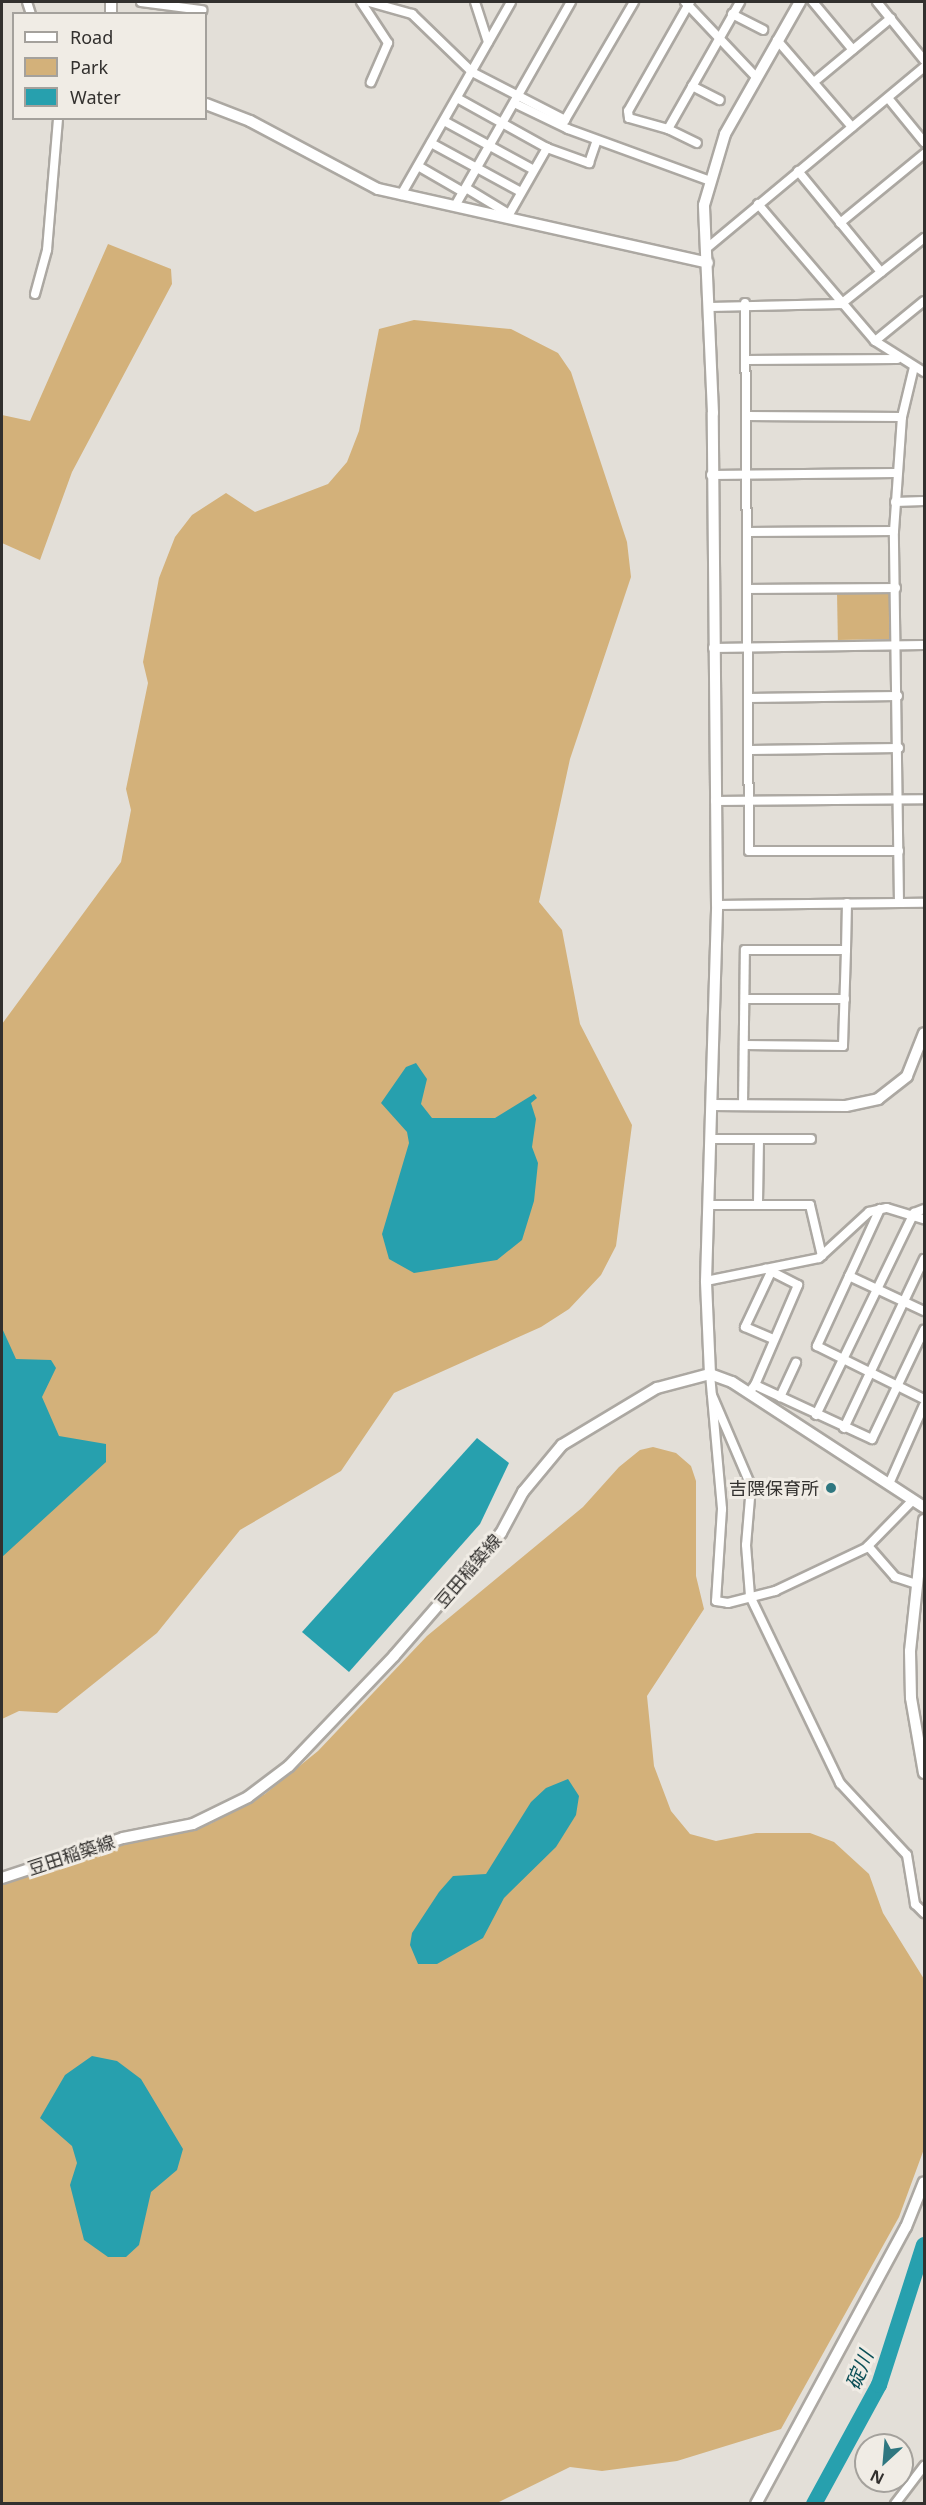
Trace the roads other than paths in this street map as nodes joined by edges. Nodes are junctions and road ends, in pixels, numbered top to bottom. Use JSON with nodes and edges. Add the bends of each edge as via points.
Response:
{"nodes":[{"id":1,"x":141,"y":2,"type":"edge"},
{"id":2,"x":361,"y":2,"type":"edge"},
{"id":3,"x":369,"y":2,"type":"edge"},
{"id":4,"x":475,"y":2,"type":"edge"},
{"id":5,"x":511,"y":2,"type":"edge"},
{"id":6,"x":571,"y":2,"type":"edge"},
{"id":7,"x":634,"y":2,"type":"edge"},
{"id":8,"x":740,"y":2,"type":"edge"},
{"id":9,"x":800,"y":2,"type":"edge"},
{"id":10,"x":813,"y":2,"type":"edge"},
{"id":11,"x":878,"y":2,"type":"edge"},
{"id":12,"x":688,"y":3,"type":"edge"},
{"id":13,"x":202,"y":10,"type":"dead end"},
{"id":14,"x":732,"y":14,"type":"junction"},
{"id":15,"x":891,"y":18,"type":"junction"},
{"id":16,"x":763,"y":30,"type":"dead end"},
{"id":17,"x":718,"y":39,"type":"junction"},
{"id":18,"x":777,"y":40,"type":"junction"},
{"id":19,"x":488,"y":42,"type":"junction"},
{"id":20,"x":853,"y":50,"type":"junction"},
{"id":21,"x":924,"y":60,"type":"edge"},
{"id":22,"x":924,"y":67,"type":"edge"},
{"id":23,"x":472,"y":72,"type":"junction"},
{"id":24,"x":756,"y":77,"type":"junction"},
{"id":25,"x":371,"y":82,"type":"dead end"},
{"id":26,"x":814,"y":82,"type":"junction"},
{"id":27,"x":692,"y":86,"type":"junction"},
{"id":28,"x":457,"y":98,"type":"junction"},
{"id":29,"x":888,"y":98,"type":"junction"},
{"id":30,"x":516,"y":99,"type":"junction"},
{"id":31,"x":720,"y":100,"type":"dead end"},
{"id":32,"x":207,"y":104,"type":"edge"},
{"id":33,"x":58,"y":120,"type":"edge"},
{"id":34,"x":444,"y":121,"type":"junction"},
{"id":35,"x":503,"y":123,"type":"junction"},
{"id":36,"x":852,"y":127,"type":"junction"},
{"id":37,"x":668,"y":129,"type":"junction"},
{"id":38,"x":597,"y":140,"type":"junction"},
{"id":39,"x":924,"y":142,"type":"edge"},
{"id":40,"x":431,"y":143,"type":"junction"},
{"id":41,"x":697,"y":143,"type":"dead end"},
{"id":42,"x":490,"y":145,"type":"junction"},
{"id":43,"x":547,"y":148,"type":"junction"},
{"id":44,"x":924,"y":154,"type":"edge"},
{"id":45,"x":418,"y":166,"type":"junction"},
{"id":46,"x":477,"y":167,"type":"junction"},
{"id":47,"x":534,"y":170,"type":"junction"},
{"id":48,"x":798,"y":171,"type":"junction"},
{"id":49,"x":707,"y":180,"type":"junction"},
{"id":50,"x":464,"y":190,"type":"junction"},
{"id":51,"x":522,"y":192,"type":"junction"},
{"id":52,"x":401,"y":195,"type":"junction"},
{"id":53,"x":758,"y":204,"type":"junction"},
{"id":54,"x":455,"y":206,"type":"junction"},
{"id":55,"x":508,"y":216,"type":"junction"},
{"id":56,"x":840,"y":223,"type":"junction"},
{"id":57,"x":924,"y":238,"type":"edge"},
{"id":58,"x":707,"y":248,"type":"junction"},
{"id":59,"x":708,"y":263,"type":"junction"},
{"id":60,"x":881,"y":272,"type":"junction"},
{"id":61,"x":35,"y":294,"type":"dead end"},
{"id":62,"x":924,"y":301,"type":"edge"},
{"id":63,"x":745,"y":303,"type":"junction"},
{"id":64,"x":841,"y":304,"type":"junction"},
{"id":65,"x":710,"y":307,"type":"junction"},
{"id":66,"x":875,"y":341,"type":"junction"},
{"id":67,"x":898,"y":359,"type":"junction"},
{"id":68,"x":746,"y":360,"type":"junction"},
{"id":69,"x":914,"y":367,"type":"junction"},
{"id":70,"x":924,"y":372,"type":"edge"},
{"id":71,"x":746,"y":416,"type":"junction"},
{"id":72,"x":902,"y":417,"type":"junction"},
{"id":73,"x":896,"y":473,"type":"junction"},
{"id":74,"x":711,"y":475,"type":"junction"},
{"id":75,"x":747,"y":475,"type":"junction"},
{"id":76,"x":924,"y":501,"type":"edge"},
{"id":77,"x":896,"y":502,"type":"junction"},
{"id":78,"x":894,"y":531,"type":"junction"},
{"id":79,"x":747,"y":532,"type":"junction"},
{"id":80,"x":896,"y":588,"type":"junction"},
{"id":81,"x":747,"y":590,"type":"junction"},
{"id":82,"x":897,"y":645,"type":"junction"},
{"id":83,"x":924,"y":645,"type":"edge"},
{"id":84,"x":748,"y":646,"type":"junction"},
{"id":85,"x":713,"y":648,"type":"junction"},
{"id":86,"x":898,"y":696,"type":"junction"},
{"id":87,"x":748,"y":698,"type":"junction"},
{"id":88,"x":899,"y":748,"type":"junction"},
{"id":89,"x":750,"y":750,"type":"junction"},
{"id":90,"x":924,"y":799,"type":"edge"},
{"id":91,"x":749,"y":800,"type":"junction"},
{"id":92,"x":900,"y":800,"type":"junction"},
{"id":93,"x":715,"y":801,"type":"junction"},
{"id":94,"x":900,"y":851,"type":"junction"},
{"id":95,"x":847,"y":903,"type":"junction"},
{"id":96,"x":899,"y":903,"type":"junction"},
{"id":97,"x":924,"y":903,"type":"edge"},
{"id":98,"x":717,"y":905,"type":"junction"},
{"id":99,"x":846,"y":950,"type":"junction"},
{"id":100,"x":745,"y":999,"type":"junction"},
{"id":101,"x":844,"y":999,"type":"junction"},
{"id":102,"x":924,"y":1033,"type":"edge"},
{"id":103,"x":744,"y":1045,"type":"junction"},
{"id":104,"x":712,"y":1105,"type":"junction"},
{"id":105,"x":743,"y":1105,"type":"junction"},
{"id":106,"x":711,"y":1139,"type":"junction"},
{"id":107,"x":759,"y":1139,"type":"junction"},
{"id":108,"x":811,"y":1139,"type":"dead end"},
{"id":109,"x":758,"y":1203,"type":"junction"},
{"id":110,"x":708,"y":1205,"type":"junction"},
{"id":111,"x":880,"y":1209,"type":"junction"},
{"id":112,"x":924,"y":1209,"type":"edge"},
{"id":113,"x":914,"y":1213,"type":"junction"},
{"id":114,"x":924,"y":1219,"type":"edge"},
{"id":115,"x":822,"y":1256,"type":"junction"},
{"id":116,"x":924,"y":1259,"type":"edge"},
{"id":117,"x":768,"y":1270,"type":"junction"},
{"id":118,"x":849,"y":1276,"type":"junction"},
{"id":119,"x":706,"y":1281,"type":"junction"},
{"id":120,"x":876,"y":1288,"type":"junction"},
{"id":121,"x":904,"y":1301,"type":"junction"},
{"id":122,"x":924,"y":1311,"type":"edge"},
{"id":123,"x":924,"y":1330,"type":"edge"},
{"id":124,"x":773,"y":1339,"type":"junction"},
{"id":125,"x":843,"y":1360,"type":"junction"},
{"id":126,"x":796,"y":1362,"type":"dead end"},
{"id":127,"x":871,"y":1373,"type":"junction"},
{"id":128,"x":710,"y":1374,"type":"junction"},
{"id":129,"x":898,"y":1386,"type":"junction"},
{"id":130,"x":752,"y":1388,"type":"junction"},
{"id":131,"x":712,"y":1395,"type":"junction"},
{"id":132,"x":780,"y":1397,"type":"junction"},
{"id":133,"x":924,"y":1399,"type":"edge"},
{"id":134,"x":924,"y":1405,"type":"edge"},
{"id":135,"x":816,"y":1415,"type":"junction"},
{"id":136,"x":844,"y":1428,"type":"junction"},
{"id":137,"x":889,"y":1484,"type":"junction"},
{"id":138,"x":913,"y":1500,"type":"junction"},
{"id":139,"x":924,"y":1507,"type":"edge"},
{"id":140,"x":924,"y":1520,"type":"edge"},
{"id":141,"x":868,"y":1546,"type":"junction"},
{"id":142,"x":914,"y":1583,"type":"junction"},
{"id":143,"x":750,"y":1596,"type":"junction"},
{"id":144,"x":924,"y":1773,"type":"edge"},
{"id":145,"x":2,"y":1878,"type":"edge"},
{"id":146,"x":924,"y":1913,"type":"edge"},
{"id":147,"x":924,"y":2182,"type":"edge"},
{"id":148,"x":924,"y":2466,"type":"edge"},
{"id":149,"x":897,"y":2503,"type":"edge"},
{"id":150,"x":756,"y":2504,"type":"edge"}],
"edges":[{"from":1,"to":13,"type":"street"},
{"from":2,"to":25,"type":"street","via":[[388,42]]},
{"from":3,"to":23,"type":"street","via":[[412,14]]},
{"from":4,"to":19,"type":"street"},
{"from":5,"to":19,"type":"street"},
{"from":6,"to":30,"type":"street"},
{"from":7,"to":30,"type":"street","via":[[565,120]]},
{"from":8,"to":14,"type":"street"},
{"from":9,"to":18,"type":"street"},
{"from":10,"to":20,"type":"street"},
{"from":11,"to":15,"type":"street"},
{"from":12,"to":17,"type":"street"},
{"from":12,"to":37,"type":"street","via":[[628,111],[629,118]]},
{"from":14,"to":16,"type":"street"},
{"from":14,"to":17,"type":"street"},
{"from":15,"to":20,"type":"street"},
{"from":15,"to":21,"type":"street"},
{"from":17,"to":24,"type":"street"},
{"from":17,"to":27,"type":"street"},
{"from":18,"to":24,"type":"street"},
{"from":18,"to":26,"type":"street"},
{"from":19,"to":23,"type":"street"},
{"from":20,"to":26,"type":"street"},
{"from":22,"to":29,"type":"street"},
{"from":23,"to":28,"type":"street"},
{"from":23,"to":30,"type":"street"},
{"from":24,"to":49,"type":"street","via":[[725,134]]},
{"from":26,"to":36,"type":"street"},
{"from":27,"to":31,"type":"street"},
{"from":27,"to":37,"type":"street"},
{"from":28,"to":34,"type":"street"},
{"from":28,"to":35,"type":"street"},
{"from":29,"to":36,"type":"street"},
{"from":29,"to":39,"type":"street"},
{"from":30,"to":35,"type":"street"},
{"from":30,"to":38,"type":"street"},
{"from":32,"to":52,"type":"street","via":[[250,121],[362,182]]},
{"from":33,"to":61,"type":"street","via":[[47,250]]},
{"from":34,"to":40,"type":"street"},
{"from":34,"to":42,"type":"street"},
{"from":35,"to":42,"type":"street"},
{"from":35,"to":43,"type":"street"},
{"from":36,"to":48,"type":"street"},
{"from":37,"to":41,"type":"street"},
{"from":38,"to":43,"type":"street","via":[[589,163]]},
{"from":38,"to":49,"type":"street"},
{"from":40,"to":45,"type":"street"},
{"from":40,"to":46,"type":"street"},
{"from":42,"to":46,"type":"street"},
{"from":42,"to":47,"type":"street"},
{"from":43,"to":47,"type":"street"},
{"from":44,"to":56,"type":"street"},
{"from":45,"to":50,"type":"street"},
{"from":45,"to":52,"type":"street"},
{"from":46,"to":50,"type":"street"},
{"from":46,"to":51,"type":"street"},
{"from":47,"to":51,"type":"street"},
{"from":48,"to":53,"type":"street"},
{"from":48,"to":56,"type":"street"},
{"from":49,"to":58,"type":"street"},
{"from":50,"to":54,"type":"street"},
{"from":50,"to":55,"type":"street"},
{"from":51,"to":55,"type":"street"},
{"from":52,"to":54,"type":"street"},
{"from":53,"to":58,"type":"street"},
{"from":53,"to":64,"type":"street"},
{"from":54,"to":55,"type":"street"},
{"from":55,"to":59,"type":"street"},
{"from":56,"to":60,"type":"street"},
{"from":57,"to":60,"type":"street"},
{"from":58,"to":59,"type":"street"},
{"from":59,"to":65,"type":"street"},
{"from":60,"to":64,"type":"street"},
{"from":62,"to":66,"type":"street"},
{"from":63,"to":64,"type":"street"},
{"from":63,"to":65,"type":"street"},
{"from":63,"to":68,"type":"street"},
{"from":64,"to":66,"type":"street"},
{"from":65,"to":74,"type":"street"},
{"from":66,"to":67,"type":"street"},
{"from":67,"to":68,"type":"street"},
{"from":67,"to":69,"type":"street"},
{"from":68,"to":71,"type":"street"},
{"from":69,"to":70,"type":"street"},
{"from":69,"to":72,"type":"street"},
{"from":71,"to":72,"type":"street"},
{"from":71,"to":75,"type":"street"},
{"from":72,"to":73,"type":"street"},
{"from":73,"to":75,"type":"street"},
{"from":73,"to":77,"type":"street"},
{"from":74,"to":75,"type":"street"},
{"from":74,"to":85,"type":"street"},
{"from":75,"to":79,"type":"street"},
{"from":76,"to":77,"type":"street"},
{"from":77,"to":78,"type":"street"},
{"from":78,"to":79,"type":"street"},
{"from":78,"to":80,"type":"street"},
{"from":79,"to":81,"type":"street"},
{"from":80,"to":81,"type":"street"},
{"from":80,"to":82,"type":"street"},
{"from":81,"to":84,"type":"street"},
{"from":82,"to":83,"type":"street"},
{"from":82,"to":84,"type":"street"},
{"from":82,"to":86,"type":"street"},
{"from":84,"to":85,"type":"street"},
{"from":84,"to":87,"type":"street"},
{"from":85,"to":93,"type":"street"},
{"from":86,"to":87,"type":"street"},
{"from":86,"to":88,"type":"street"},
{"from":87,"to":89,"type":"street"},
{"from":88,"to":89,"type":"street"},
{"from":88,"to":92,"type":"street"},
{"from":89,"to":91,"type":"street"},
{"from":90,"to":92,"type":"street"},
{"from":91,"to":92,"type":"street"},
{"from":91,"to":93,"type":"street"},
{"from":91,"to":94,"type":"street","via":[[749,851]]},
{"from":92,"to":94,"type":"street"},
{"from":93,"to":98,"type":"street"},
{"from":94,"to":96,"type":"street"},
{"from":95,"to":96,"type":"street"},
{"from":95,"to":98,"type":"street"},
{"from":95,"to":99,"type":"street"},
{"from":96,"to":97,"type":"street"},
{"from":98,"to":104,"type":"street"},
{"from":99,"to":100,"type":"street","via":[[745,950]]},
{"from":99,"to":101,"type":"street"},
{"from":100,"to":101,"type":"street"},
{"from":100,"to":103,"type":"street"},
{"from":101,"to":103,"type":"street","via":[[843,1046]]},
{"from":102,"to":105,"type":"street","via":[[907,1076],[878,1099],[846,1106]]},
{"from":103,"to":105,"type":"street"},
{"from":104,"to":105,"type":"street"},
{"from":104,"to":106,"type":"street"},
{"from":106,"to":107,"type":"street"},
{"from":106,"to":110,"type":"street"},
{"from":107,"to":108,"type":"street"},
{"from":107,"to":109,"type":"street"},
{"from":109,"to":110,"type":"street"},
{"from":109,"to":115,"type":"street","via":[[810,1205]]},
{"from":110,"to":119,"type":"street"},
{"from":111,"to":113,"type":"street"},
{"from":111,"to":115,"type":"street","via":[[869,1212]]},
{"from":111,"to":118,"type":"street"},
{"from":112,"to":113,"type":"street"},
{"from":113,"to":114,"type":"street"},
{"from":113,"to":120,"type":"street"},
{"from":115,"to":117,"type":"street"},
{"from":116,"to":121,"type":"street"},
{"from":117,"to":119,"type":"street"},
{"from":117,"to":124,"type":"street","via":[[745,1327]]},
{"from":117,"to":124,"type":"street","via":[[798,1285]]},
{"from":118,"to":120,"type":"street"},
{"from":118,"to":125,"type":"street","via":[[817,1346]]},
{"from":119,"to":128,"type":"street"},
{"from":120,"to":121,"type":"street"},
{"from":120,"to":125,"type":"street"},
{"from":121,"to":122,"type":"street"},
{"from":121,"to":127,"type":"street"},
{"from":123,"to":129,"type":"street"},
{"from":124,"to":130,"type":"street"},
{"from":125,"to":127,"type":"street"},
{"from":125,"to":135,"type":"street"},
{"from":126,"to":132,"type":"street"},
{"from":127,"to":129,"type":"street"},
{"from":127,"to":136,"type":"street"},
{"from":128,"to":130,"type":"street"},
{"from":128,"to":131,"type":"street"},
{"from":128,"to":145,"type":"street","name":"豆田稲築線","via":[[657,1388],[562,1445],[523,1492],[501,1533],[394,1656],[289,1766],[248,1797],[193,1824],[123,1838]]},
{"from":129,"to":133,"type":"street"},
{"from":129,"to":136,"type":"street","via":[[874,1437]]},
{"from":130,"to":132,"type":"street"},
{"from":130,"to":137,"type":"street"},
{"from":131,"to":143,"type":"street","via":[[751,1486],[746,1545]]},
{"from":131,"to":143,"type":"street","via":[[722,1520],[716,1600],[728,1603]]},
{"from":132,"to":135,"type":"street"},
{"from":134,"to":137,"type":"street"},
{"from":135,"to":136,"type":"street"},
{"from":137,"to":138,"type":"street"},
{"from":138,"to":139,"type":"street"},
{"from":138,"to":141,"type":"street"},
{"from":140,"to":142,"type":"street"},
{"from":141,"to":142,"type":"street","via":[[895,1577]]},
{"from":141,"to":143,"type":"street","via":[[775,1591]]},
{"from":142,"to":144,"type":"street","via":[[911,1698]]},
{"from":143,"to":146,"type":"street","via":[[840,1783],[907,1855],[913,1897]]},
{"from":147,"to":150,"type":"street","via":[[906,2227]]},
{"from":148,"to":149,"type":"street"}]}
